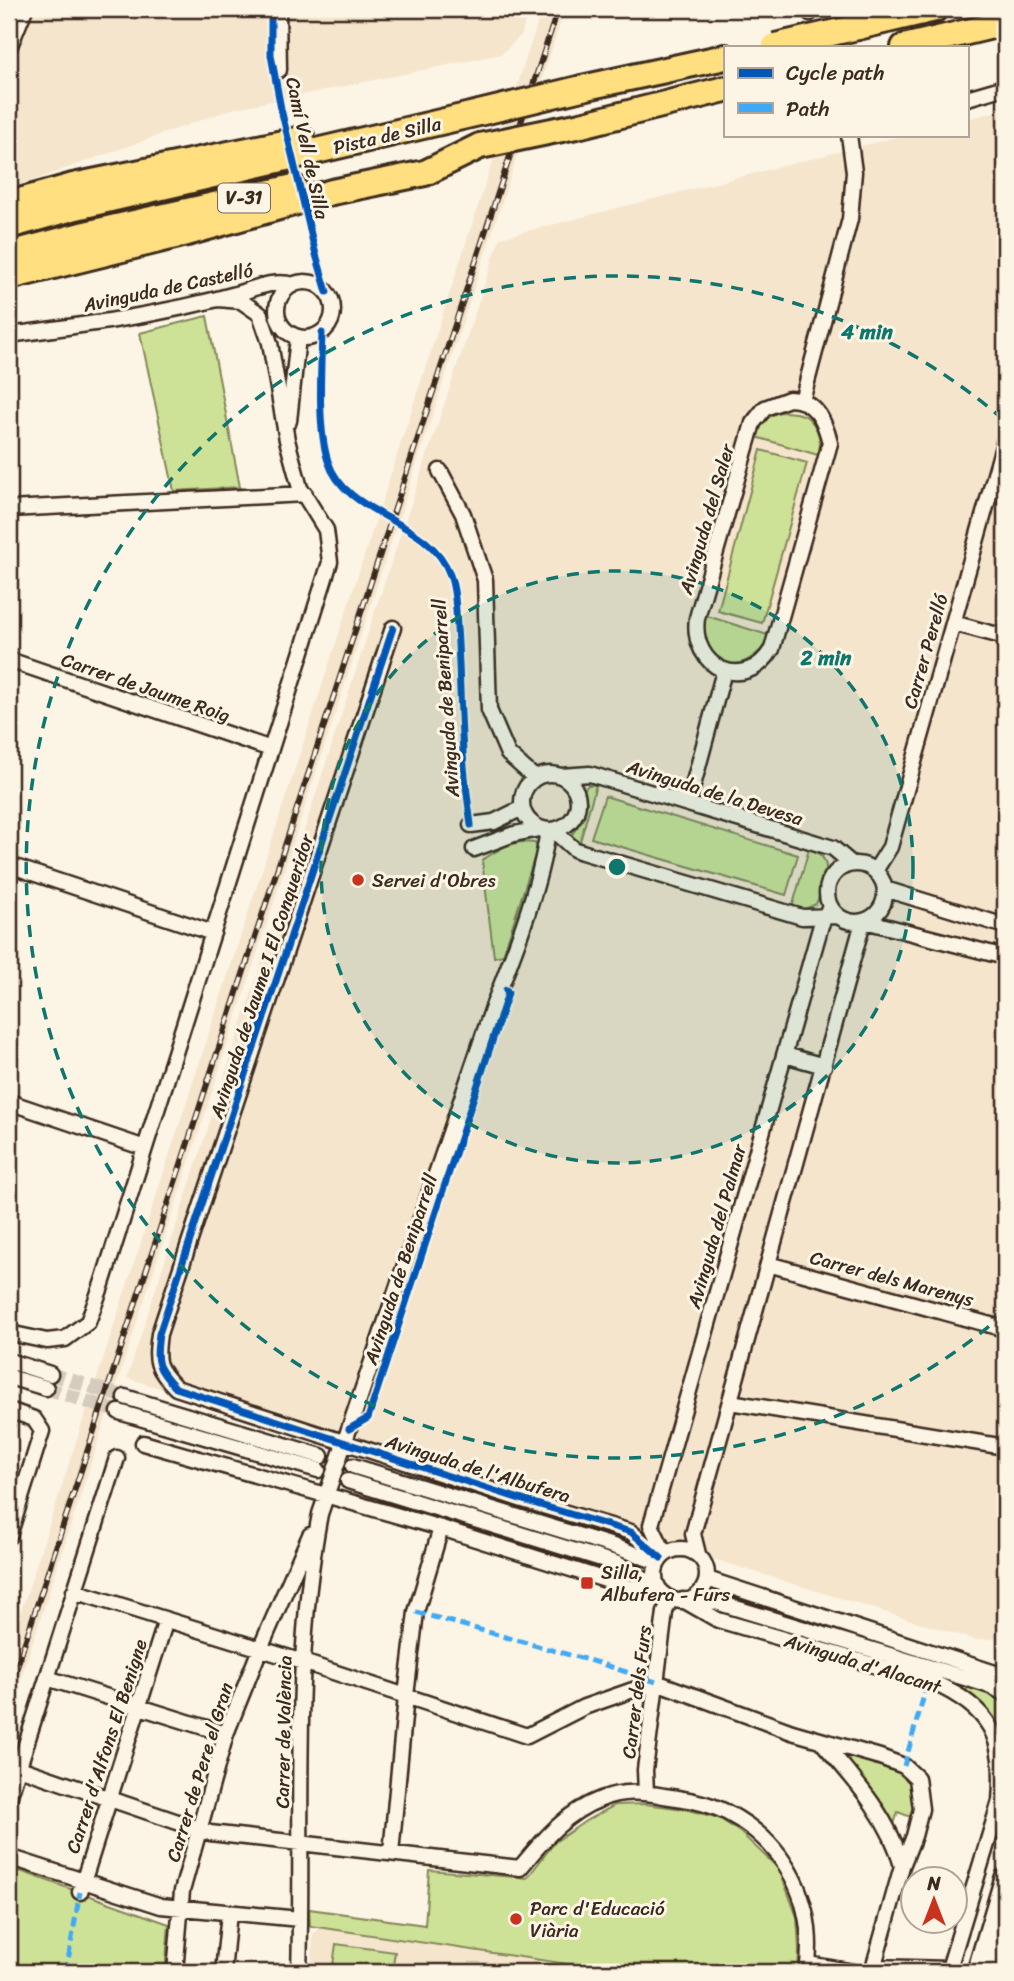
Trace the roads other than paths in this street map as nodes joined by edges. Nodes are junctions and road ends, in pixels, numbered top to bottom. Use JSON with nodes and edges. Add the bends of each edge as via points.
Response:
{"nodes":[{"id":1,"x":25,"y":9,"type":"edge"},
{"id":2,"x":278,"y":9,"type":"edge"},
{"id":3,"x":935,"y":9,"type":"edge"},
{"id":4,"x":1005,"y":23,"type":"edge"},
{"id":5,"x":776,"y":46,"type":"edge"},
{"id":6,"x":908,"y":46,"type":"edge"},
{"id":7,"x":9,"y":48,"type":"edge"},
{"id":8,"x":724,"y":57,"type":"edge"},
{"id":9,"x":279,"y":70,"type":"dead end"},
{"id":10,"x":1005,"y":87,"type":"edge"},
{"id":11,"x":724,"y":89,"type":"edge"},
{"id":12,"x":968,"y":99,"type":"edge"},
{"id":13,"x":479,"y":113,"type":"junction"},
{"id":14,"x":849,"y":136,"type":"edge"},
{"id":15,"x":480,"y":146,"type":"junction"},
{"id":16,"x":9,"y":204,"type":"edge"},
{"id":17,"x":9,"y":226,"type":"edge"},
{"id":18,"x":9,"y":254,"type":"edge"},
{"id":19,"x":9,"y":278,"type":"edge"},
{"id":20,"x":293,"y":285,"type":"junction"},
{"id":21,"x":218,"y":299,"type":"junction"},
{"id":22,"x":282,"y":327,"type":"junction"},
{"id":23,"x":9,"y":335,"type":"edge"},
{"id":24,"x":298,"y":337,"type":"junction"},
{"id":25,"x":270,"y":344,"type":"junction"},
{"id":26,"x":802,"y":401,"type":"junction"},
{"id":27,"x":1005,"y":439,"type":"edge"},
{"id":28,"x":287,"y":440,"type":"junction"},
{"id":29,"x":440,"y":471,"type":"dead end"},
{"id":30,"x":304,"y":494,"type":"junction"},
{"id":31,"x":9,"y":509,"type":"edge"},
{"id":32,"x":953,"y":623,"type":"junction"},
{"id":33,"x":393,"y":628,"type":"dead end"},
{"id":34,"x":1005,"y":638,"type":"edge"},
{"id":35,"x":9,"y":660,"type":"edge"},
{"id":36,"x":724,"y":671,"type":"junction"},
{"id":37,"x":271,"y":749,"type":"junction"},
{"id":38,"x":561,"y":776,"type":"junction"},
{"id":39,"x":535,"y":778,"type":"junction"},
{"id":40,"x":688,"y":804,"type":"junction"},
{"id":41,"x":522,"y":808,"type":"junction"},
{"id":42,"x":471,"y":825,"type":"dead end"},
{"id":43,"x":547,"y":830,"type":"junction"},
{"id":44,"x":474,"y":849,"type":"dead end"},
{"id":45,"x":9,"y":864,"type":"edge"},
{"id":46,"x":852,"y":864,"type":"junction"},
{"id":47,"x":875,"y":871,"type":"junction"},
{"id":48,"x":885,"y":889,"type":"junction"},
{"id":49,"x":831,"y":914,"type":"junction"},
{"id":50,"x":864,"y":921,"type":"junction"},
{"id":51,"x":1005,"y":926,"type":"edge"},
{"id":52,"x":213,"y":933,"type":"junction"},
{"id":53,"x":1005,"y":957,"type":"edge"},
{"id":54,"x":785,"y":1055,"type":"junction"},
{"id":55,"x":824,"y":1066,"type":"junction"},
{"id":56,"x":9,"y":1101,"type":"edge"},
{"id":57,"x":145,"y":1148,"type":"junction"},
{"id":58,"x":768,"y":1264,"type":"junction"},
{"id":59,"x":1005,"y":1329,"type":"edge"},
{"id":60,"x":9,"y":1333,"type":"edge"},
{"id":61,"x":159,"y":1335,"type":"joint"},
{"id":62,"x":9,"y":1362,"type":"edge"},
{"id":63,"x":9,"y":1377,"type":"edge"},
{"id":64,"x":125,"y":1397,"type":"tunnel mouth"},
{"id":65,"x":730,"y":1402,"type":"junction"},
{"id":66,"x":9,"y":1410,"type":"edge"},
{"id":67,"x":120,"y":1412,"type":"tunnel mouth"},
{"id":68,"x":143,"y":1443,"type":"dead end"},
{"id":69,"x":345,"y":1443,"type":"junction"},
{"id":70,"x":1005,"y":1447,"type":"edge"},
{"id":71,"x":117,"y":1458,"type":"dead end"},
{"id":72,"x":327,"y":1495,"type":"junction"},
{"id":73,"x":320,"y":1514,"type":"junction"},
{"id":74,"x":441,"y":1528,"type":"junction"},
{"id":75,"x":9,"y":1536,"type":"edge"},
{"id":76,"x":698,"y":1554,"type":"junction"},
{"id":77,"x":661,"y":1558,"type":"junction"},
{"id":78,"x":707,"y":1579,"type":"junction"},
{"id":79,"x":74,"y":1591,"type":"junction"},
{"id":80,"x":672,"y":1595,"type":"junction"},
{"id":81,"x":166,"y":1620,"type":"junction"},
{"id":82,"x":260,"y":1648,"type":"junction"},
{"id":83,"x":303,"y":1662,"type":"junction"},
{"id":84,"x":1005,"y":1674,"type":"edge"},
{"id":85,"x":47,"y":1678,"type":"junction"},
{"id":86,"x":656,"y":1682,"type":"junction"},
{"id":87,"x":1005,"y":1694,"type":"edge"},
{"id":88,"x":406,"y":1696,"type":"junction"},
{"id":89,"x":138,"y":1705,"type":"junction"},
{"id":90,"x":226,"y":1734,"type":"junction"},
{"id":91,"x":822,"y":1742,"type":"junction"},
{"id":92,"x":19,"y":1768,"type":"junction"},
{"id":93,"x":646,"y":1792,"type":"junction"},
{"id":94,"x":9,"y":1798,"type":"edge"},
{"id":95,"x":110,"y":1800,"type":"junction"},
{"id":96,"x":199,"y":1830,"type":"junction"},
{"id":97,"x":301,"y":1843,"type":"junction"},
{"id":98,"x":391,"y":1853,"type":"junction"},
{"id":99,"x":9,"y":1857,"type":"edge"},
{"id":100,"x":902,"y":1866,"type":"joint"},
{"id":101,"x":1005,"y":1878,"type":"edge"},
{"id":102,"x":898,"y":1880,"type":"edge"},
{"id":103,"x":81,"y":1888,"type":"junction"},
{"id":104,"x":181,"y":1908,"type":"junction"},
{"id":105,"x":229,"y":1913,"type":"junction"},
{"id":106,"x":300,"y":1919,"type":"junction"},
{"id":107,"x":1005,"y":1940,"type":"edge"},
{"id":108,"x":808,"y":1968,"type":"edge"},
{"id":109,"x":873,"y":1970,"type":"edge"},
{"id":110,"x":948,"y":1970,"type":"edge"},
{"id":111,"x":175,"y":1972,"type":"edge"},
{"id":112,"x":223,"y":1972,"type":"edge"},
{"id":113,"x":299,"y":1972,"type":"edge"},
{"id":114,"x":854,"y":1972,"type":"edge"},
{"id":115,"x":977,"y":1972,"type":"edge"},
{"id":116,"x":995,"y":1972,"type":"edge"}],
"edges":[{"from":1,"to":7,"type":"street"},
{"from":2,"to":9,"type":"street","name":"Camí Vell de Silla"},
{"from":3,"to":5,"type":"highway","bridge":true},
{"from":4,"to":6,"type":"highway"},
{"from":8,"to":13,"type":"highway","name":"Pista de Silla","number":"V-31","bridge":true},
{"from":10,"to":12,"type":"street"},
{"from":11,"to":15,"type":"highway","name":"Pista de Silla","number":"V-31","bridge":true},
{"from":13,"to":16,"type":"highway","via":[[404,118],[73,186]]},
{"from":13,"to":17,"type":"highway","name":"Pista de Silla","number":"V-31"},
{"from":14,"to":26,"type":"street","via":[[854,172],[850,219]]},
{"from":15,"to":18,"type":"highway","name":"Pista de Silla","number":"V-31"},
{"from":15,"to":19,"type":"highway","via":[[425,173],[332,192]]},
{"from":20,"to":21,"type":"street","name":"Avinguda de Castelló","via":[[279,282]]},
{"from":20,"to":22,"type":"street","via":[[278,303]]},
{"from":20,"to":24,"type":"street","via":[[320,286],[333,309],[322,333]]},
{"from":21,"to":23,"type":"street","name":"Avinguda de Castelló","via":[[123,320]]},
{"from":21,"to":25,"type":"street","via":[[241,301],[260,314]]},
{"from":22,"to":24,"type":"street"},
{"from":22,"to":25,"type":"street"},
{"from":24,"to":28,"type":"street"},
{"from":25,"to":28,"type":"street"},
{"from":26,"to":36,"type":"street","via":[[818,413],[830,443],[777,633],[767,656],[754,667]]},
{"from":26,"to":36,"type":"street","name":"Avinguda del Saler","via":[[773,403],[753,423],[695,630],[704,655]]},
{"from":27,"to":32,"type":"street","name":"Carrer Perelló"},
{"from":28,"to":30,"type":"street"},
{"from":29,"to":39,"type":"street","via":[[463,513],[485,580],[489,710],[508,754]]},
{"from":30,"to":31,"type":"street"},
{"from":30,"to":37,"type":"street","via":[[326,530],[330,562]]},
{"from":32,"to":34,"type":"street"},
{"from":32,"to":47,"type":"street","name":"Carrer Perelló","via":[[890,847]]},
{"from":33,"to":61,"type":"street","name":"Avinguda de Jaume I El Conqueridor"},
{"from":35,"to":37,"type":"street","name":"Carrer de Jaume Roig"},
{"from":36,"to":40,"type":"street"},
{"from":37,"to":52,"type":"street"},
{"from":38,"to":39,"type":"street"},
{"from":38,"to":40,"type":"street","name":"Avinguda de la Devesa","via":[[590,774]]},
{"from":38,"to":43,"type":"street","via":[[576,792],[578,806],[571,821]]},
{"from":39,"to":41,"type":"street","via":[[523,791]]},
{"from":40,"to":46,"type":"street","name":"Avinguda de la Devesa","via":[[833,848]]},
{"from":41,"to":42,"type":"street","via":[[494,822]]},
{"from":41,"to":43,"type":"street","via":[[525,818]]},
{"from":43,"to":44,"type":"street","via":[[514,834]]},
{"from":43,"to":49,"type":"street","via":[[582,852],[802,917]]},
{"from":43,"to":69,"type":"street","name":"Avinguda de Beniparrell","via":[[545,853],[512,957]]},
{"from":45,"to":52,"type":"street"},
{"from":46,"to":47,"type":"street"},
{"from":46,"to":49,"type":"street","via":[[842,867],[828,882]]},
{"from":47,"to":48,"type":"street"},
{"from":48,"to":50,"type":"street","via":[[880,910]]},
{"from":48,"to":51,"type":"street"},
{"from":49,"to":50,"type":"street","via":[[845,921]]},
{"from":49,"to":54,"type":"street","name":"Avinguda del Palmar"},
{"from":50,"to":53,"type":"street"},
{"from":50,"to":55,"type":"street"},
{"from":52,"to":57,"type":"street"},
{"from":54,"to":55,"type":"street"},
{"from":54,"to":77,"type":"street","name":"Avinguda del Palmar","via":[[651,1525]]},
{"from":55,"to":58,"type":"street"},
{"from":56,"to":57,"type":"street"},
{"from":57,"to":60,"type":"street","via":[[88,1322],[65,1339],[32,1340]]},
{"from":58,"to":59,"type":"street","name":"Carrer dels Marenys"},
{"from":58,"to":65,"type":"street"},
{"from":61,"to":69,"type":"street","name":"Avinguda de l'Albufera","via":[[159,1371],[176,1388]]},
{"from":62,"to":63,"type":"street","via":[[48,1381]]},
{"from":64,"to":67,"type":"street","via":[[319,1463]]},
{"from":65,"to":70,"type":"street"},
{"from":65,"to":76,"type":"street","via":[[693,1534]]},
{"from":66,"to":75,"type":"street","via":[[34,1419],[41,1438]]},
{"from":68,"to":72,"type":"street","name":"Avinguda de l'Albufera"},
{"from":69,"to":72,"type":"street","name":"Avinguda de Beniparrell"},
{"from":69,"to":77,"type":"street","name":"Avinguda de l'Albufera","via":[[631,1532]]},
{"from":71,"to":79,"type":"street"},
{"from":72,"to":73,"type":"street","name":"Carrer de València"},
{"from":72,"to":74,"type":"street","name":"Avinguda de l'Albufera"},
{"from":73,"to":82,"type":"street","name":"Carrer de Pere el Gran"},
{"from":73,"to":83,"type":"street","name":"Carrer de València"},
{"from":74,"to":80,"type":"street","name":"Avinguda de l'Albufera","via":[[631,1588]]},
{"from":74,"to":88,"type":"street","via":[[416,1612]]},
{"from":76,"to":77,"type":"street","via":[[682,1548]]},
{"from":76,"to":78,"type":"street"},
{"from":77,"to":80,"type":"street","via":[[655,1578]]},
{"from":77,"to":80,"type":"street","name":"Avinguda de l'Albufera","via":[[351,1473],[618,1564]]},
{"from":78,"to":80,"type":"street","via":[[700,1592]]},
{"from":78,"to":84,"type":"street"},
{"from":79,"to":81,"type":"street"},
{"from":79,"to":85,"type":"street"},
{"from":80,"to":86,"type":"street","name":"Carrer dels Furs","via":[[665,1612]]},
{"from":80,"to":87,"type":"street","name":"Avinguda de l'Albufera","via":[[716,1602]]},
{"from":80,"to":110,"type":"street","name":"Avinguda d'Alacant","via":[[719,1620],[932,1682],[976,1708],[990,1726],[999,1748],[1000,1801]]},
{"from":81,"to":82,"type":"street"},
{"from":81,"to":89,"type":"street","name":"Carrer d'Alfons El Benigne"},
{"from":82,"to":83,"type":"street"},
{"from":82,"to":90,"type":"street","name":"Carrer de Pere el Gran"},
{"from":83,"to":88,"type":"street"},
{"from":83,"to":97,"type":"street","name":"Carrer de València"},
{"from":85,"to":89,"type":"street"},
{"from":85,"to":92,"type":"street"},
{"from":86,"to":88,"type":"street","via":[[584,1707],[527,1736]]},
{"from":86,"to":91,"type":"street"},
{"from":86,"to":93,"type":"street","name":"Carrer dels Furs"},
{"from":88,"to":98,"type":"street"},
{"from":89,"to":90,"type":"street"},
{"from":89,"to":95,"type":"street","name":"Carrer d'Alfons El Benigne"},
{"from":90,"to":96,"type":"street","name":"Carrer de Pere el Gran"},
{"from":91,"to":100,"type":"street","via":[[879,1815],[897,1846]]},
{"from":91,"to":100,"type":"street","via":[[904,1766],[917,1778],[921,1809]]},
{"from":92,"to":94,"type":"street"},
{"from":92,"to":95,"type":"street"},
{"from":93,"to":98,"type":"street","via":[[602,1798],[575,1811],[520,1868]]},
{"from":93,"to":108,"type":"street","via":[[688,1798],[725,1811],[775,1848],[802,1897],[809,1931]]},
{"from":95,"to":96,"type":"street"},
{"from":95,"to":103,"type":"street","name":"Carrer d'Alfons El Benigne"},
{"from":96,"to":97,"type":"street"},
{"from":96,"to":104,"type":"street","name":"Carrer de Pere el Gran"},
{"from":97,"to":98,"type":"street"},
{"from":97,"to":106,"type":"street","name":"Carrer de València"},
{"from":99,"to":103,"type":"street"},
{"from":101,"to":115,"type":"main road"},
{"from":102,"to":109,"type":"street"},
{"from":103,"to":104,"type":"street"},
{"from":104,"to":105,"type":"street"},
{"from":104,"to":111,"type":"street","name":"Carrer de Pere el Gran"},
{"from":105,"to":106,"type":"street"},
{"from":105,"to":112,"type":"street"},
{"from":106,"to":113,"type":"street","name":"Carrer de València"},
{"from":107,"to":116,"type":"main road"},
{"from":108,"to":114,"type":"street"},
{"from":109,"to":110,"type":"street"}]}
